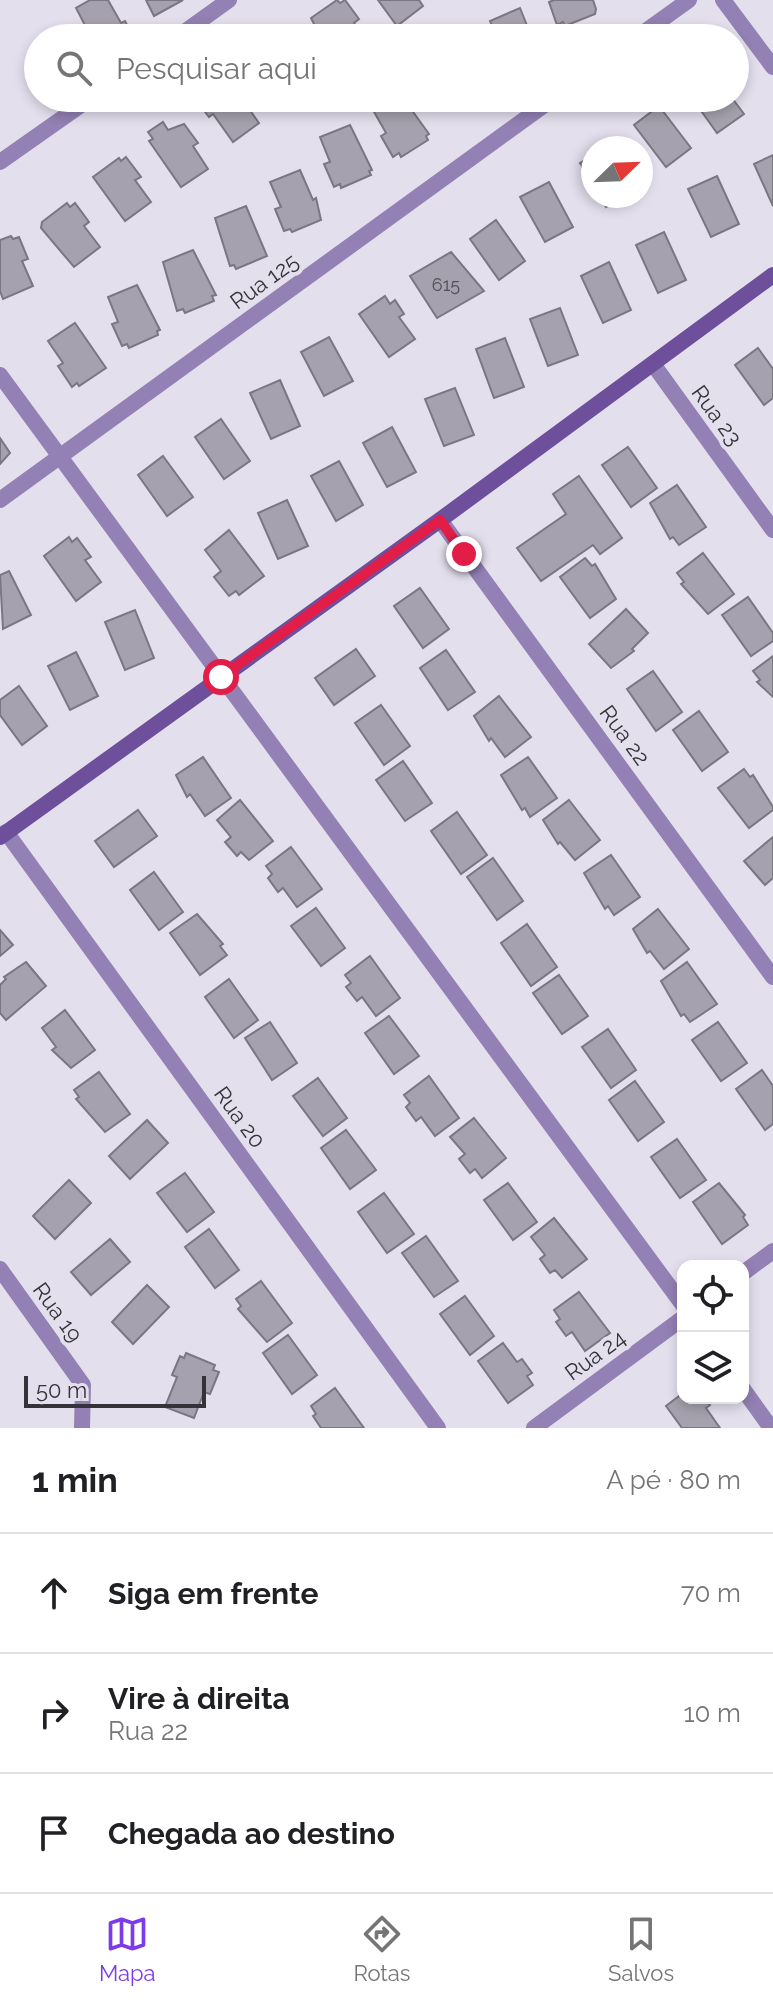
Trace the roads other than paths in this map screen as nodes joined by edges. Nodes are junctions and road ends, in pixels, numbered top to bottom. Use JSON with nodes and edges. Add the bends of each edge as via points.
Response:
{"nodes":[{"id":1,"x":229,"y":0,"type":"edge"},
{"id":2,"x":689,"y":0,"type":"edge"},
{"id":3,"x":723,"y":0,"type":"edge"},
{"id":4,"x":196,"y":24,"type":"edge"},
{"id":5,"x":656,"y":24,"type":"edge"},
{"id":6,"x":741,"y":24,"type":"edge"},
{"id":7,"x":749,"y":35,"type":"edge"},
{"id":8,"x":773,"y":67,"type":"edge"},
{"id":9,"x":71,"y":112,"type":"edge"},
{"id":10,"x":535,"y":112,"type":"edge"},
{"id":11,"x":0,"y":162,"type":"edge"},
{"id":12,"x":773,"y":275,"type":"edge"},
{"id":13,"x":653,"y":364,"type":"junction"},
{"id":14,"x":0,"y":375,"type":"edge"},
{"id":15,"x":60,"y":457,"type":"junction"},
{"id":16,"x":0,"y":500,"type":"edge"},
{"id":17,"x":440,"y":520,"type":"junction"},
{"id":18,"x":773,"y":530,"type":"edge"},
{"id":19,"x":221,"y":677,"type":"junction"},
{"id":20,"x":3,"y":835,"type":"edge"},
{"id":21,"x":773,"y":977,"type":"edge"},
{"id":22,"x":773,"y":1251,"type":"edge"},
{"id":23,"x":0,"y":1269,"type":"edge"},
{"id":24,"x":749,"y":1269,"type":"edge"},
{"id":25,"x":677,"y":1297,"type":"edge"},
{"id":26,"x":677,"y":1322,"type":"edge"},
{"id":27,"x":749,"y":1397,"type":"edge"},
{"id":28,"x":82,"y":1428,"type":"edge"},
{"id":29,"x":438,"y":1428,"type":"edge"},
{"id":30,"x":534,"y":1428,"type":"edge"},
{"id":31,"x":771,"y":1428,"type":"edge"}],
"edges":[{"from":1,"to":4,"type":"street"},
{"from":2,"to":5,"type":"street"},
{"from":3,"to":6,"type":"street"},
{"from":7,"to":8,"type":"street"},
{"from":9,"to":11,"type":"street"},
{"from":10,"to":15,"type":"street","name":"Rua 125"},
{"from":12,"to":13,"type":"street"},
{"from":13,"to":17,"type":"street"},
{"from":13,"to":18,"type":"street","name":"Rua 23"},
{"from":14,"to":15,"type":"street"},
{"from":15,"to":16,"type":"street","name":"Rua 125"},
{"from":15,"to":19,"type":"street"},
{"from":17,"to":19,"type":"street"},
{"from":17,"to":21,"type":"street","name":"Rua 22"},
{"from":19,"to":20,"type":"street"},
{"from":19,"to":25,"type":"street"},
{"from":20,"to":29,"type":"street","name":"Rua 20"},
{"from":22,"to":24,"type":"street"},
{"from":23,"to":28,"type":"street","name":"Rua 19","via":[[83,1385]]},
{"from":26,"to":30,"type":"street","name":"Rua 24"},
{"from":27,"to":31,"type":"street"}]}
